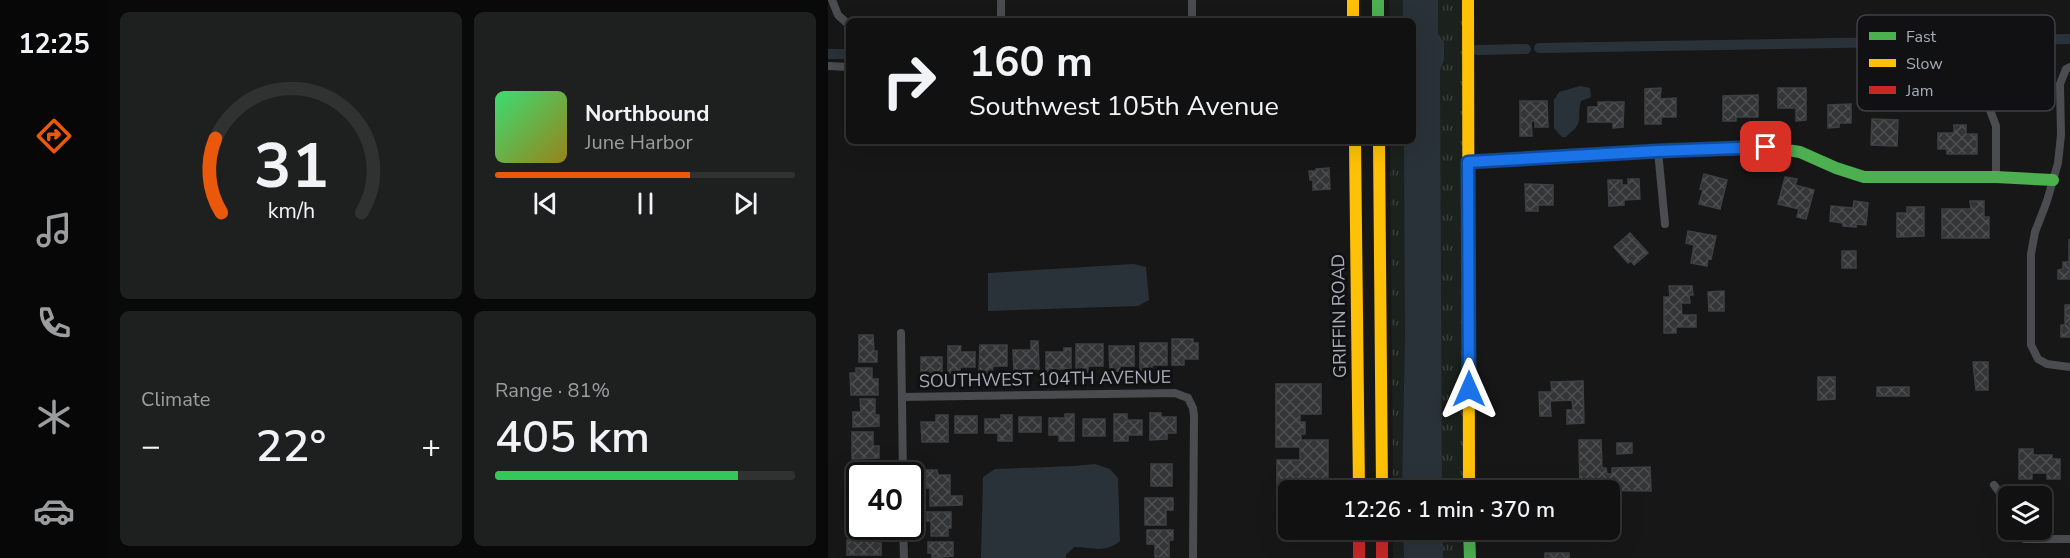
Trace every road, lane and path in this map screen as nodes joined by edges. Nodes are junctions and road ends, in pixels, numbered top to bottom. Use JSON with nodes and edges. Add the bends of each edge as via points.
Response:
{"nodes":[{"id":1,"x":832,"y":0,"type":"edge"},
{"id":2,"x":1001,"y":0,"type":"edge"},
{"id":3,"x":1192,"y":0,"type":"edge"},
{"id":4,"x":1353,"y":0,"type":"edge"},
{"id":5,"x":1378,"y":0,"type":"edge"},
{"id":6,"x":1468,"y":0,"type":"edge"},
{"id":7,"x":1001,"y":18,"type":"edge"},
{"id":8,"x":1192,"y":18,"type":"edge"},
{"id":9,"x":1353,"y":18,"type":"edge"},
{"id":10,"x":1378,"y":18,"type":"edge"},
{"id":11,"x":846,"y":22,"type":"edge"},
{"id":12,"x":828,"y":66,"type":"edge"},
{"id":13,"x":846,"y":67,"type":"edge"},
{"id":14,"x":2068,"y":68,"type":"edge"},
{"id":15,"x":1990,"y":111,"type":"edge"},
{"id":16,"x":1355,"y":144,"type":"edge"},
{"id":17,"x":1379,"y":144,"type":"edge"},
{"id":18,"x":1658,"y":151,"type":"junction"},
{"id":19,"x":1468,"y":162,"type":"junction"},
{"id":20,"x":1996,"y":177,"type":"junction"},
{"id":21,"x":2053,"y":180,"type":"junction"},
{"id":22,"x":1665,"y":224,"type":"dead end"},
{"id":23,"x":900,"y":333,"type":"dead end"},
{"id":24,"x":2070,"y":367,"type":"edge"},
{"id":25,"x":902,"y":397,"type":"junction"},
{"id":26,"x":903,"y":462,"type":"edge"},
{"id":27,"x":1359,"y":480,"type":"edge"},
{"id":28,"x":1382,"y":480,"type":"edge"},
{"id":29,"x":1469,"y":480,"type":"edge"},
{"id":30,"x":1994,"y":485,"type":"dead end"},
{"id":31,"x":1998,"y":490,"type":"edge"},
{"id":32,"x":2052,"y":539,"type":"edge"},
{"id":33,"x":2070,"y":539,"type":"edge"},
{"id":34,"x":903,"y":540,"type":"edge"},
{"id":35,"x":1359,"y":540,"type":"edge"},
{"id":36,"x":1382,"y":540,"type":"edge"},
{"id":37,"x":1469,"y":540,"type":"edge"},
{"id":38,"x":904,"y":558,"type":"edge"},
{"id":39,"x":1193,"y":558,"type":"edge"},
{"id":40,"x":1359,"y":558,"type":"edge"},
{"id":41,"x":1382,"y":558,"type":"edge"},
{"id":42,"x":1470,"y":558,"type":"edge"}],
"edges":[{"from":1,"to":11,"type":"street"},
{"from":2,"to":7,"type":"street"},
{"from":3,"to":8,"type":"street"},
{"from":4,"to":9,"type":"street"},
{"from":5,"to":10,"type":"street"},
{"from":6,"to":19,"type":"street"},
{"from":12,"to":13,"type":"street"},
{"from":14,"to":21,"type":"street","via":[[2060,84],[2061,135]]},
{"from":15,"to":20,"type":"street","via":[[1996,126]]},
{"from":16,"to":27,"type":"street","name":"GRIFFIN ROAD"},
{"from":17,"to":28,"type":"street"},
{"from":18,"to":19,"type":"street"},
{"from":18,"to":20,"type":"street","via":[[1766,147],[1800,152],[1864,177]]},
{"from":18,"to":22,"type":"street"},
{"from":19,"to":29,"type":"street"},
{"from":20,"to":21,"type":"street"},
{"from":21,"to":24,"type":"street","via":[[2031,254],[2031,345],[2038,359],[2046,364]]},
{"from":23,"to":25,"type":"street"},
{"from":25,"to":26,"type":"street"},
{"from":25,"to":39,"type":"street","name":"SOUTHWEST 104TH AVENUE","via":[[1191,395]]},
{"from":30,"to":31,"type":"street"},
{"from":32,"to":33,"type":"street"},
{"from":34,"to":38,"type":"street"},
{"from":35,"to":40,"type":"street"},
{"from":36,"to":41,"type":"street"},
{"from":37,"to":42,"type":"street"}]}
